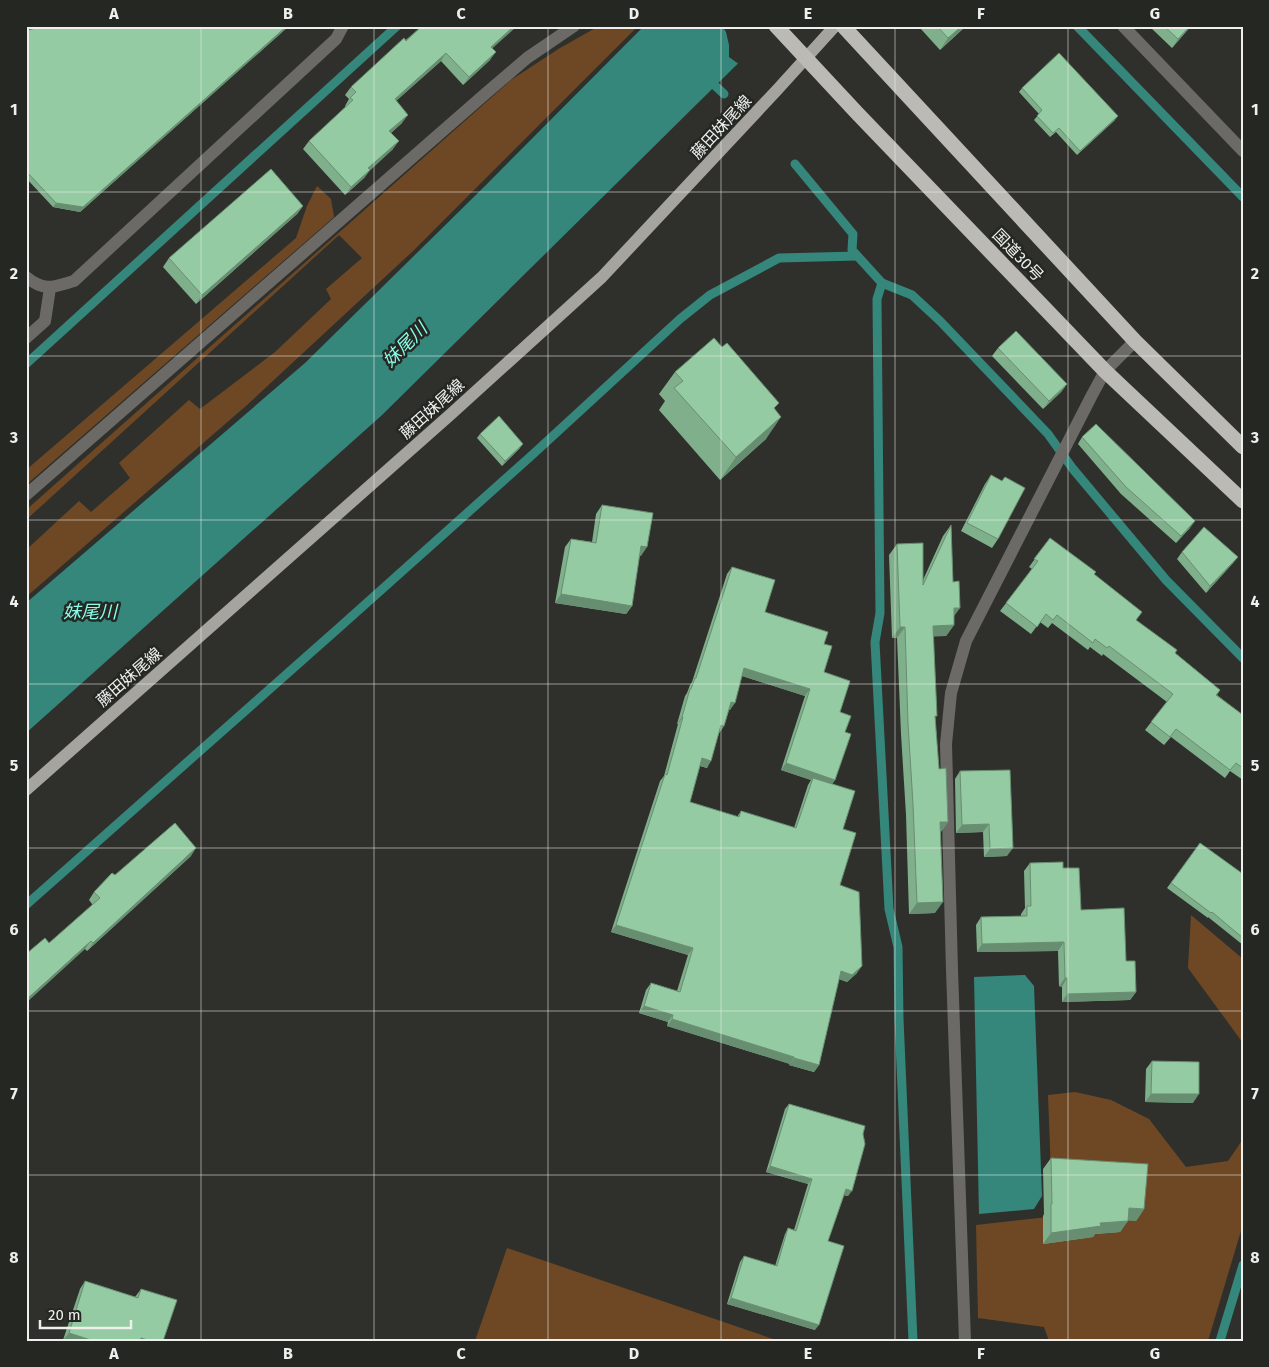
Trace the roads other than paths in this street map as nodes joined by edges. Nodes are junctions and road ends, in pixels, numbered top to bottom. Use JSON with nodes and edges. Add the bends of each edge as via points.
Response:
{"nodes":[{"id":1,"x":343,"y":26,"type":"edge"},
{"id":2,"x":574,"y":26,"type":"edge"},
{"id":3,"x":776,"y":26,"type":"edge"},
{"id":4,"x":835,"y":26,"type":"edge"},
{"id":5,"x":843,"y":26,"type":"edge"},
{"id":6,"x":1123,"y":26,"type":"edge"},
{"id":7,"x":806,"y":59,"type":"junction"},
{"id":8,"x":1243,"y":150,"type":"edge"},
{"id":9,"x":26,"y":277,"type":"edge"},
{"id":10,"x":50,"y":288,"type":"junction"},
{"id":11,"x":26,"y":338,"type":"edge"},
{"id":12,"x":1136,"y":341,"type":"junction"},
{"id":13,"x":1105,"y":371,"type":"junction"},
{"id":14,"x":1243,"y":447,"type":"edge"},
{"id":15,"x":26,"y":494,"type":"edge"},
{"id":16,"x":1243,"y":501,"type":"edge"},
{"id":17,"x":26,"y":790,"type":"edge"},
{"id":18,"x":965,"y":1341,"type":"edge"}],
"edges":[{"from":1,"to":10,"type":"street","via":[[336,40],[74,281]]},
{"from":2,"to":15,"type":"street","via":[[492,88]]},
{"from":3,"to":7,"type":"highway","name":"国道30号"},
{"from":4,"to":7,"type":"main road","name":"藤田妹尾線"},
{"from":5,"to":12,"type":"highway","name":"国道30号"},
{"from":6,"to":8,"type":"street"},
{"from":7,"to":13,"type":"highway","name":"国道30号"},
{"from":7,"to":17,"type":"main road","name":"藤田妹尾線","via":[[602,277]]},
{"from":9,"to":10,"type":"street"},
{"from":10,"to":11,"type":"street","via":[[45,321]]},
{"from":12,"to":13,"type":"street"},
{"from":12,"to":14,"type":"highway","name":"国道30号"},
{"from":13,"to":16,"type":"highway","name":"国道30号"},
{"from":13,"to":18,"type":"street","via":[[966,641],[951,692],[946,744]]}]}
